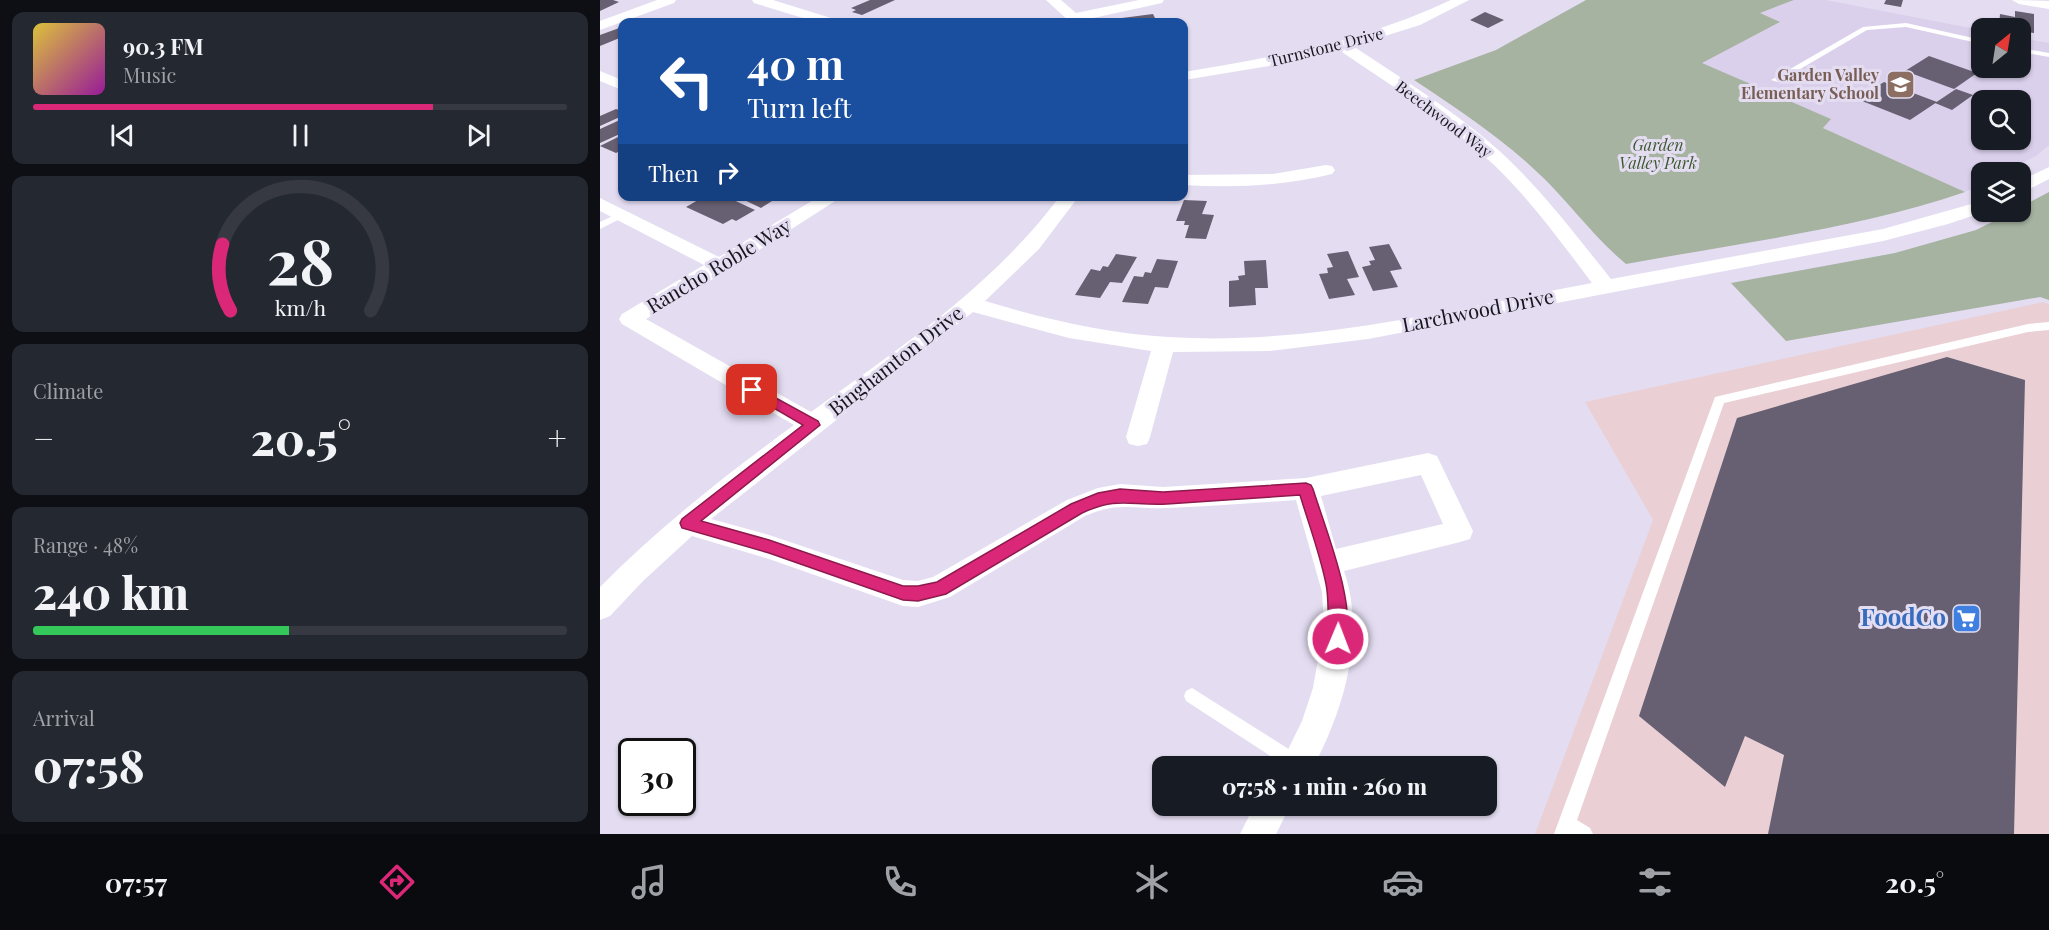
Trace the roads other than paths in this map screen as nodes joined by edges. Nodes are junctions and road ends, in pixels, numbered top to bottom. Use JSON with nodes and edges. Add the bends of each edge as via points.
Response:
{"nodes":[{"id":1,"x":669,"y":0,"type":"edge"},
{"id":2,"x":759,"y":0,"type":"edge"},
{"id":3,"x":1053,"y":0,"type":"edge"},
{"id":4,"x":1156,"y":0,"type":"edge"},
{"id":5,"x":1462,"y":0,"type":"edge"},
{"id":6,"x":2019,"y":0,"type":"edge"},
{"id":7,"x":2049,"y":5,"type":"edge"},
{"id":8,"x":621,"y":18,"type":"edge"},
{"id":9,"x":816,"y":18,"type":"edge"},
{"id":10,"x":1074,"y":18,"type":"edge"},
{"id":11,"x":1084,"y":18,"type":"edge"},
{"id":12,"x":618,"y":19,"type":"edge"},
{"id":13,"x":600,"y":26,"type":"edge"},
{"id":14,"x":1971,"y":40,"type":"edge"},
{"id":15,"x":1341,"y":45,"type":"junction"},
{"id":16,"x":2031,"y":52,"type":"edge"},
{"id":17,"x":2049,"y":55,"type":"edge"},
{"id":18,"x":1188,"y":75,"type":"edge"},
{"id":19,"x":600,"y":76,"type":"edge"},
{"id":20,"x":1775,"y":80,"type":"dead end"},
{"id":21,"x":618,"y":83,"type":"edge"},
{"id":22,"x":1326,"y":170,"type":"dead end"},
{"id":23,"x":2049,"y":172,"type":"edge"},
{"id":24,"x":1188,"y":180,"type":"edge"},
{"id":25,"x":2031,"y":183,"type":"edge"},
{"id":26,"x":826,"y":201,"type":"edge"},
{"id":27,"x":1066,"y":201,"type":"edge"},
{"id":28,"x":600,"y":204,"type":"edge"},
{"id":29,"x":1971,"y":210,"type":"edge"},
{"id":30,"x":621,"y":215,"type":"junction"},
{"id":31,"x":600,"y":226,"type":"edge"},
{"id":32,"x":720,"y":266,"type":"junction"},
{"id":33,"x":1606,"y":287,"type":"junction"},
{"id":34,"x":970,"y":304,"type":"junction"},
{"id":35,"x":2049,"y":326,"type":"edge"},
{"id":36,"x":1164,"y":344,"type":"junction"},
{"id":37,"x":813,"y":425,"type":"junction"},
{"id":38,"x":1138,"y":437,"type":"dead end"},
{"id":39,"x":1306,"y":489,"type":"junction"},
{"id":40,"x":687,"y":523,"type":"junction"},
{"id":41,"x":1327,"y":563,"type":"junction"},
{"id":42,"x":600,"y":607,"type":"edge"},
{"id":43,"x":1192,"y":696,"type":"dead end"},
{"id":44,"x":1283,"y":756,"type":"edge"},
{"id":45,"x":1302,"y":756,"type":"edge"},
{"id":46,"x":1267,"y":816,"type":"edge"},
{"id":47,"x":1565,"y":829,"type":"edge"},
{"id":48,"x":1257,"y":834,"type":"edge"},
{"id":49,"x":1584,"y":834,"type":"edge"}],
"edges":[{"from":1,"to":8,"type":"street"},
{"from":2,"to":9,"type":"street"},
{"from":3,"to":10,"type":"street"},
{"from":4,"to":11,"type":"street"},
{"from":5,"to":15,"type":"street","name":"Turnstone Drive","via":[[1410,24]]},
{"from":6,"to":7,"type":"street"},
{"from":12,"to":13,"type":"street"},
{"from":14,"to":20,"type":"lane","via":[[1906,25],[1865,28]]},
{"from":15,"to":18,"type":"street","name":"Turnstone Drive"},
{"from":15,"to":33,"type":"street","name":"Beechwood Way","via":[[1443,114],[1501,162],[1536,198]]},
{"from":16,"to":17,"type":"lane"},
{"from":19,"to":21,"type":"street"},
{"from":22,"to":24,"type":"street","via":[[1257,182]]},
{"from":23,"to":25,"type":"street"},
{"from":26,"to":32,"type":"street","name":"Rancho Roble Way"},
{"from":27,"to":34,"type":"street","name":"Binghamton Drive","via":[[1021,257]]},
{"from":28,"to":30,"type":"street"},
{"from":29,"to":33,"type":"street","name":"Larchwood Drive","via":[[1883,235]]},
{"from":30,"to":31,"type":"lane"},
{"from":30,"to":32,"type":"street"},
{"from":32,"to":37,"type":"street","name":"Rancho Roble Way","via":[[630,319]]},
{"from":33,"to":36,"type":"street","name":"Larchwood Drive","via":[[1323,339],[1224,346]]},
{"from":34,"to":36,"type":"street","name":"Larchwood Drive","via":[[1051,327]]},
{"from":34,"to":37,"type":"street","name":"Binghamton Drive"},
{"from":35,"to":47,"type":"lane","via":[[1719,400]]},
{"from":36,"to":38,"type":"street"},
{"from":37,"to":40,"type":"street","name":"Binghamton Drive"},
{"from":39,"to":40,"type":"street","via":[[1098,499],[940,588],[918,594],[903,593]]},
{"from":39,"to":41,"type":"street"},
{"from":39,"to":41,"type":"street","via":[[1428,463],[1460,531]]},
{"from":40,"to":42,"type":"street","name":"Binghamton Drive"},
{"from":41,"to":45,"type":"street","via":[[1338,604],[1338,639],[1324,704]]},
{"from":43,"to":44,"type":"lane"},
{"from":46,"to":48,"type":"street"},
{"from":47,"to":49,"type":"lane"}]}
